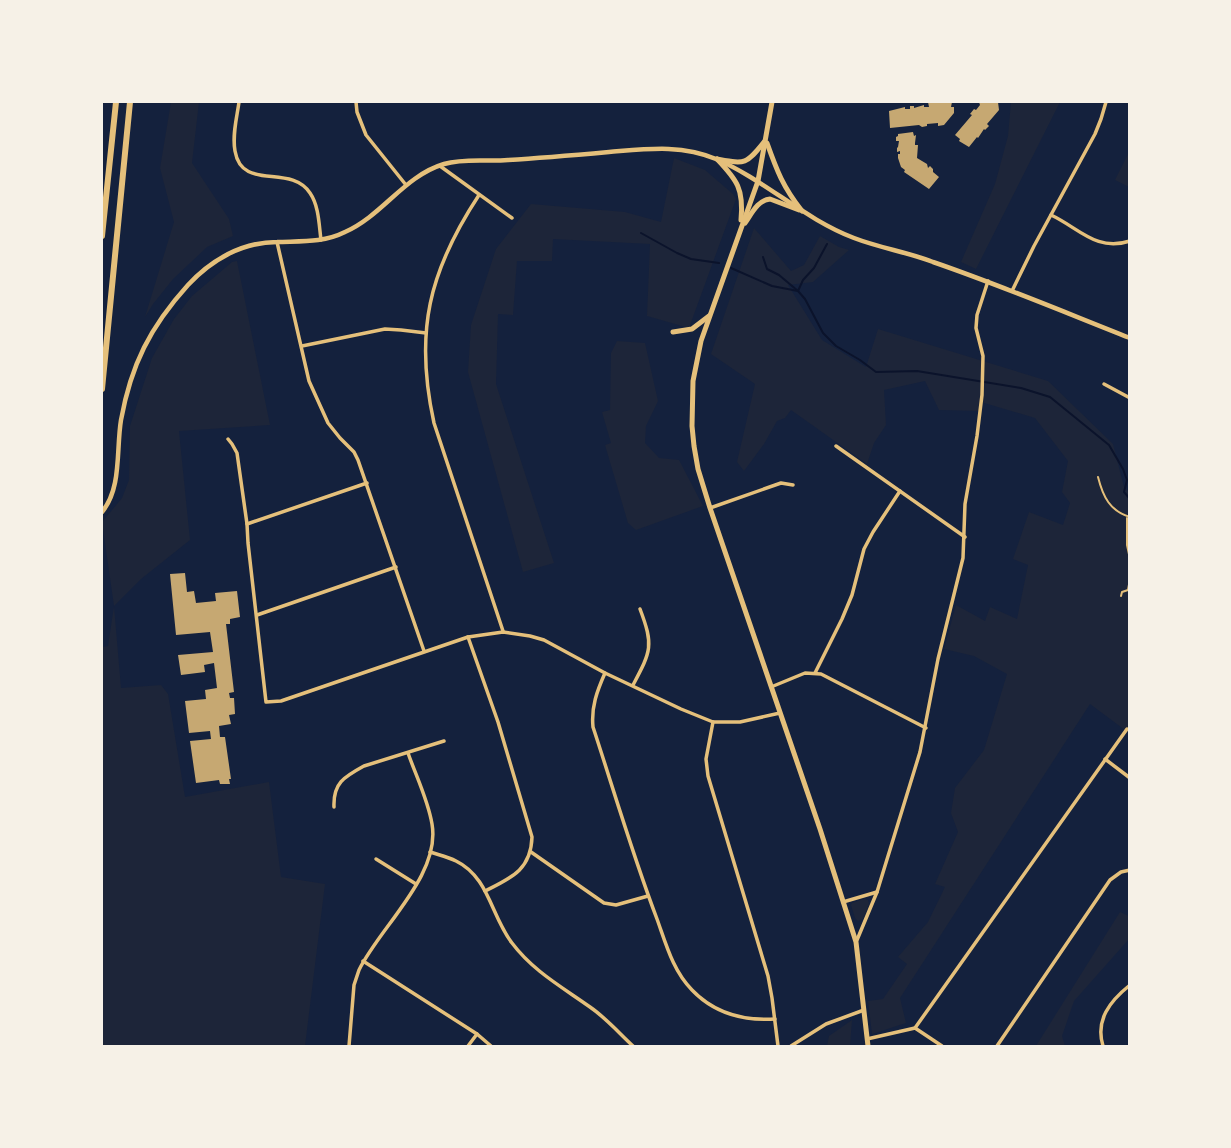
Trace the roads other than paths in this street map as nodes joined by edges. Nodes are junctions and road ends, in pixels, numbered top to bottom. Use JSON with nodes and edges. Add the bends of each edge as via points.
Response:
{"nodes":[{"id":1,"x":116,"y":102,"type":"edge"},
{"id":2,"x":130,"y":102,"type":"edge"},
{"id":3,"x":239,"y":102,"type":"edge"},
{"id":4,"x":356,"y":102,"type":"edge"},
{"id":5,"x":772,"y":102,"type":"edge"},
{"id":6,"x":1106,"y":102,"type":"edge"},
{"id":7,"x":766,"y":140,"type":"junction"},
{"id":8,"x":717,"y":159,"type":"junction"},
{"id":9,"x":440,"y":166,"type":"junction"},
{"id":10,"x":758,"y":181,"type":"junction"},
{"id":11,"x":406,"y":185,"type":"junction"},
{"id":12,"x":479,"y":195,"type":"junction"},
{"id":13,"x":802,"y":211,"type":"junction"},
{"id":14,"x":1051,"y":215,"type":"junction"},
{"id":15,"x":512,"y":218,"type":"dead end"},
{"id":16,"x":740,"y":230,"type":"junction"},
{"id":17,"x":102,"y":236,"type":"edge"},
{"id":18,"x":321,"y":240,"type":"junction"},
{"id":19,"x":1129,"y":241,"type":"edge"},
{"id":20,"x":277,"y":242,"type":"junction"},
{"id":21,"x":988,"y":281,"type":"junction"},
{"id":22,"x":1012,"y":291,"type":"junction"},
{"id":23,"x":709,"y":316,"type":"junction"},
{"id":24,"x":673,"y":332,"type":"dead end"},
{"id":25,"x":426,"y":334,"type":"junction"},
{"id":26,"x":1129,"y":338,"type":"edge"},
{"id":27,"x":302,"y":346,"type":"junction"},
{"id":28,"x":1104,"y":384,"type":"dead end"},
{"id":29,"x":102,"y":389,"type":"edge"},
{"id":30,"x":1129,"y":398,"type":"edge"},
{"id":31,"x":228,"y":439,"type":"dead end"},
{"id":32,"x":836,"y":446,"type":"dead end"},
{"id":33,"x":367,"y":483,"type":"junction"},
{"id":34,"x":793,"y":485,"type":"dead end"},
{"id":35,"x":900,"y":491,"type":"junction"},
{"id":36,"x":710,"y":508,"type":"junction"},
{"id":37,"x":102,"y":512,"type":"edge"},
{"id":38,"x":247,"y":524,"type":"junction"},
{"id":39,"x":965,"y":537,"type":"junction"},
{"id":40,"x":396,"y":567,"type":"junction"},
{"id":41,"x":640,"y":608,"type":"dead end"},
{"id":42,"x":257,"y":615,"type":"junction"},
{"id":43,"x":503,"y":632,"type":"junction"},
{"id":44,"x":468,"y":637,"type":"junction"},
{"id":45,"x":425,"y":651,"type":"junction"},
{"id":46,"x":605,"y":673,"type":"junction"},
{"id":47,"x":815,"y":673,"type":"junction"},
{"id":48,"x":633,"y":685,"type":"junction"},
{"id":49,"x":771,"y":687,"type":"junction"},
{"id":50,"x":780,"y":713,"type":"junction"},
{"id":51,"x":713,"y":722,"type":"junction"},
{"id":52,"x":926,"y":728,"type":"junction"},
{"id":53,"x":1127,"y":729,"type":"dead end"},
{"id":54,"x":444,"y":741,"type":"dead end"},
{"id":55,"x":408,"y":753,"type":"junction"},
{"id":56,"x":1105,"y":759,"type":"junction"},
{"id":57,"x":1129,"y":778,"type":"edge"},
{"id":58,"x":334,"y":807,"type":"dead end"},
{"id":59,"x":530,"y":851,"type":"junction"},
{"id":60,"x":430,"y":852,"type":"junction"},
{"id":61,"x":376,"y":859,"type":"dead end"},
{"id":62,"x":1129,"y":870,"type":"edge"},
{"id":63,"x":416,"y":884,"type":"junction"},
{"id":64,"x":485,"y":891,"type":"junction"},
{"id":65,"x":877,"y":892,"type":"junction"},
{"id":66,"x":648,"y":896,"type":"junction"},
{"id":67,"x":843,"y":902,"type":"junction"},
{"id":68,"x":856,"y":942,"type":"junction"},
{"id":69,"x":363,"y":961,"type":"junction"},
{"id":70,"x":1129,"y":985,"type":"edge"},
{"id":71,"x":864,"y":1010,"type":"junction"},
{"id":72,"x":775,"y":1018,"type":"junction"},
{"id":73,"x":915,"y":1028,"type":"junction"},
{"id":74,"x":477,"y":1034,"type":"junction"},
{"id":75,"x":867,"y":1039,"type":"junction"},
{"id":76,"x":349,"y":1046,"type":"edge"},
{"id":77,"x":468,"y":1046,"type":"edge"},
{"id":78,"x":491,"y":1046,"type":"edge"},
{"id":79,"x":633,"y":1046,"type":"edge"},
{"id":80,"x":778,"y":1046,"type":"edge"},
{"id":81,"x":791,"y":1046,"type":"edge"},
{"id":82,"x":868,"y":1046,"type":"edge"},
{"id":83,"x":942,"y":1046,"type":"edge"},
{"id":84,"x":997,"y":1046,"type":"edge"},
{"id":85,"x":1103,"y":1046,"type":"edge"}],
"edges":[{"from":1,"to":17,"type":"highway"},
{"from":2,"to":29,"type":"highway"},
{"from":3,"to":18,"type":"street","via":[[234,143],[238,159],[256,175],[287,177],[307,190],[316,205]]},
{"from":4,"to":11,"type":"street","via":[[366,135]]},
{"from":5,"to":7,"type":"main road"},
{"from":6,"to":14,"type":"street","via":[[1095,134]]},
{"from":7,"to":8,"type":"main road","via":[[745,162]]},
{"from":7,"to":10,"type":"main road"},
{"from":7,"to":13,"type":"main road","via":[[779,177]]},
{"from":8,"to":9,"type":"street","via":[[663,147]]},
{"from":8,"to":10,"type":"street"},
{"from":8,"to":16,"type":"main road","via":[[740,190]]},
{"from":9,"to":11,"type":"street"},
{"from":9,"to":12,"type":"street"},
{"from":10,"to":13,"type":"street"},
{"from":10,"to":16,"type":"main road"},
{"from":11,"to":18,"type":"street","via":[[356,227]]},
{"from":12,"to":15,"type":"street"},
{"from":12,"to":25,"type":"street","via":[[444,258]]},
{"from":13,"to":16,"type":"main road","via":[[766,199]]},
{"from":13,"to":21,"type":"street","via":[[856,239]]},
{"from":14,"to":19,"type":"street","via":[[1099,242],[1117,245]]},
{"from":14,"to":22,"type":"street"},
{"from":16,"to":23,"type":"main road"},
{"from":18,"to":20,"type":"street"},
{"from":20,"to":27,"type":"street"},
{"from":20,"to":37,"type":"street","via":[[244,247],[212,263],[157,324],[131,380],[114,486]]},
{"from":21,"to":22,"type":"street"},
{"from":21,"to":39,"type":"street","via":[[977,315],[982,395],[965,504]]},
{"from":22,"to":26,"type":"street"},
{"from":23,"to":24,"type":"main road","via":[[692,330]]},
{"from":23,"to":36,"type":"main road","via":[[696,361],[692,425]]},
{"from":25,"to":27,"type":"street","via":[[385,329]]},
{"from":25,"to":43,"type":"street","via":[[426,378],[434,423]]},
{"from":27,"to":33,"type":"street","via":[[319,407],[354,452]]},
{"from":28,"to":30,"type":"street"},
{"from":31,"to":38,"type":"street","via":[[237,453]]},
{"from":32,"to":35,"type":"street"},
{"from":33,"to":38,"type":"street"},
{"from":33,"to":40,"type":"street"},
{"from":34,"to":36,"type":"street","via":[[780,483]]},
{"from":35,"to":39,"type":"street"},
{"from":35,"to":47,"type":"street","via":[[864,548],[852,595]]},
{"from":36,"to":49,"type":"main road"},
{"from":38,"to":42,"type":"street"},
{"from":39,"to":52,"type":"street"},
{"from":40,"to":42,"type":"street"},
{"from":40,"to":45,"type":"street"},
{"from":41,"to":48,"type":"street","via":[[649,647]]},
{"from":42,"to":45,"type":"street","via":[[267,702]]},
{"from":43,"to":44,"type":"street"},
{"from":43,"to":46,"type":"street","via":[[544,640]]},
{"from":44,"to":45,"type":"street"},
{"from":44,"to":59,"type":"street","via":[[530,828]]},
{"from":46,"to":48,"type":"street"},
{"from":46,"to":66,"type":"street","via":[[592,712],[593,727]]},
{"from":47,"to":49,"type":"street"},
{"from":47,"to":52,"type":"street"},
{"from":48,"to":51,"type":"street"},
{"from":49,"to":50,"type":"main road"},
{"from":50,"to":51,"type":"street","via":[[740,722]]},
{"from":50,"to":67,"type":"main road"},
{"from":51,"to":72,"type":"street","via":[[706,759],[708,776],[768,976]]},
{"from":52,"to":65,"type":"street"},
{"from":53,"to":56,"type":"street"},
{"from":54,"to":55,"type":"street"},
{"from":55,"to":58,"type":"street","via":[[363,766],[343,779],[335,791]]},
{"from":55,"to":60,"type":"street","via":[[432,824]]},
{"from":56,"to":57,"type":"street"},
{"from":56,"to":73,"type":"street"},
{"from":59,"to":64,"type":"street","via":[[516,875]]},
{"from":59,"to":66,"type":"street","via":[[604,903],[616,905]]},
{"from":60,"to":63,"type":"street"},
{"from":60,"to":64,"type":"street","via":[[469,869]]},
{"from":61,"to":63,"type":"street"},
{"from":62,"to":84,"type":"street","via":[[1105,887]]},
{"from":63,"to":69,"type":"street"},
{"from":64,"to":79,"type":"street","via":[[510,941],[530,964],[591,1007]]},
{"from":65,"to":67,"type":"street"},
{"from":65,"to":68,"type":"street"},
{"from":66,"to":72,"type":"street","via":[[675,967],[691,989],[724,1012],[749,1019]]},
{"from":67,"to":68,"type":"main road"},
{"from":68,"to":71,"type":"main road"},
{"from":69,"to":74,"type":"street"},
{"from":69,"to":76,"type":"street","via":[[354,985]]},
{"from":70,"to":85,"type":"street","via":[[1103,1016]]},
{"from":71,"to":75,"type":"main road"},
{"from":71,"to":81,"type":"street","via":[[826,1024]]},
{"from":72,"to":80,"type":"street"},
{"from":73,"to":75,"type":"street"},
{"from":73,"to":83,"type":"street"},
{"from":74,"to":77,"type":"street"},
{"from":74,"to":78,"type":"street"},
{"from":75,"to":82,"type":"main road"}]}
